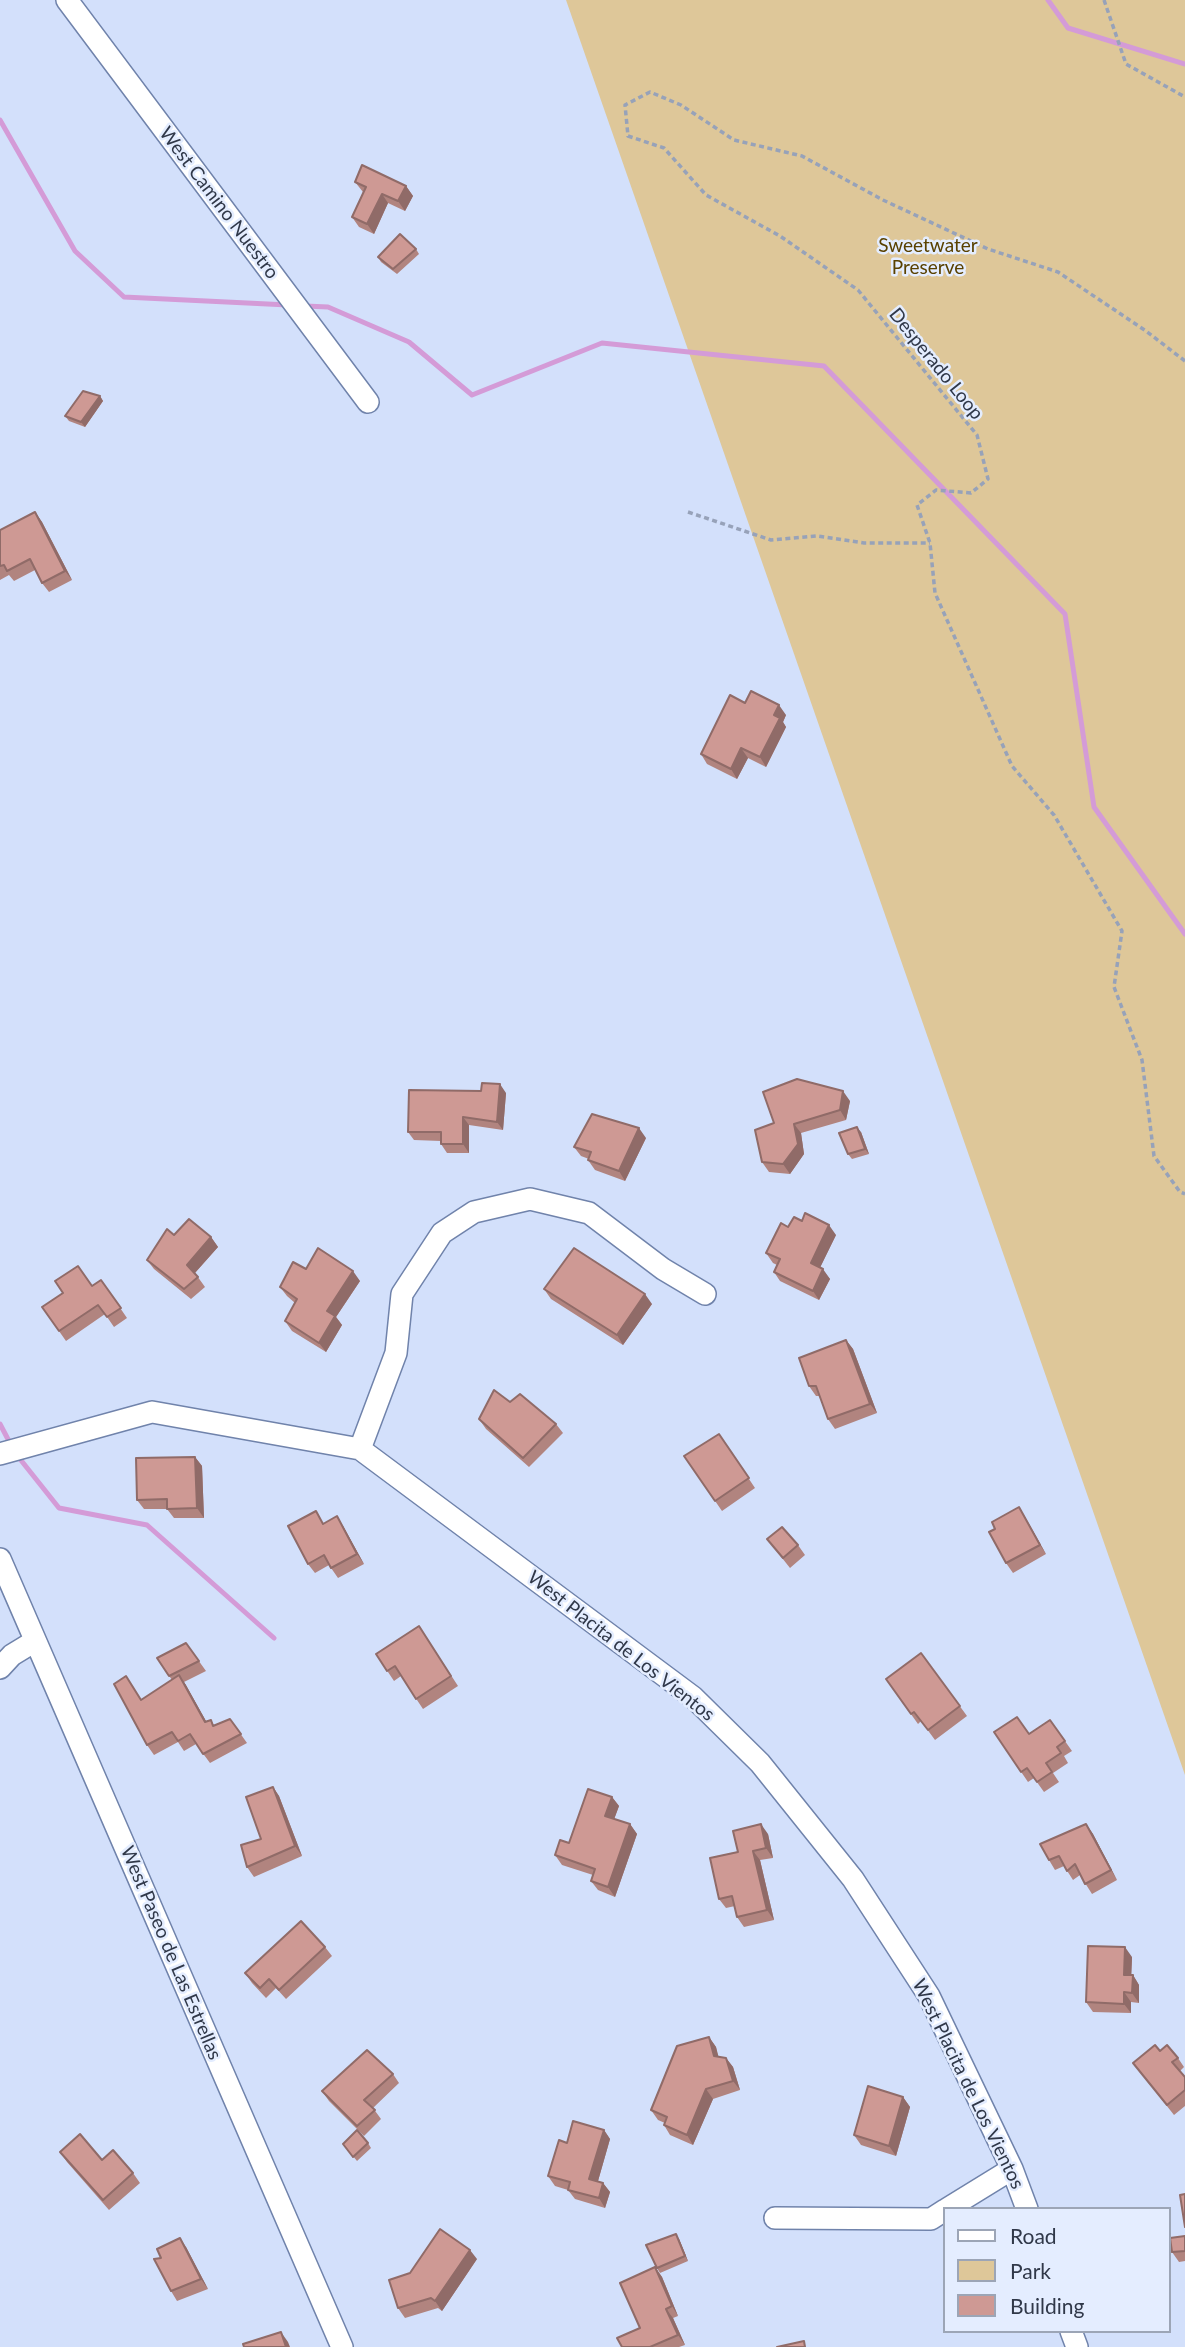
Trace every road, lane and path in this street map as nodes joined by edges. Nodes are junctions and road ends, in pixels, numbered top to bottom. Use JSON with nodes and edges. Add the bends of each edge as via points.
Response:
{"nodes":[{"id":1,"x":1104,"y":0,"type":"edge"},
{"id":2,"x":70,"y":1,"type":"edge"},
{"id":3,"x":1185,"y":97,"type":"edge"},
{"id":4,"x":1185,"y":361,"type":"edge"},
{"id":5,"x":368,"y":402,"type":"dead end"},
{"id":6,"x":688,"y":512,"type":"dead end"},
{"id":7,"x":930,"y":543,"type":"junction"},
{"id":8,"x":1185,"y":1194,"type":"edge"},
{"id":9,"x":705,"y":1294,"type":"dead end"},
{"id":10,"x":360,"y":1449,"type":"junction"},
{"id":11,"x":0,"y":1454,"type":"edge"},
{"id":12,"x":0,"y":1559,"type":"edge"},
{"id":13,"x":35,"y":1641,"type":"junction"},
{"id":14,"x":0,"y":1668,"type":"edge"},
{"id":15,"x":1012,"y":2169,"type":"junction"},
{"id":16,"x":949,"y":2207,"type":"edge"},
{"id":17,"x":1026,"y":2207,"type":"edge"},
{"id":18,"x":944,"y":2210,"type":"edge"},
{"id":19,"x":775,"y":2218,"type":"dead end"},
{"id":20,"x":342,"y":2347,"type":"edge"}],
"edges":[{"from":1,"to":3,"type":"path","via":[[1126,64]]},
{"from":2,"to":5,"type":"street","name":"West Camino Nuestro"},
{"from":4,"to":7,"type":"path","name":"Desperado Loop","via":[[1058,272],[988,249],[802,156],[734,140],[650,92],[625,105],[628,136],[664,148],[706,195],[780,236],[858,290],[977,435],[988,479],[971,492],[936,490],[917,505]]},
{"from":6,"to":7,"type":"path","via":[[771,540],[817,536]]},
{"from":7,"to":8,"type":"path","name":"Desperado Loop","via":[[935,593],[1012,766],[1054,815],[1122,931],[1114,988],[1142,1060],[1154,1156]]},
{"from":9,"to":10,"type":"street","via":[[663,1269],[589,1213],[530,1199],[474,1212],[442,1233],[402,1294],[396,1353]]},
{"from":10,"to":11,"type":"street","via":[[152,1412]]},
{"from":10,"to":15,"type":"street","name":"West Placita de Los Vientos","via":[[693,1697],[760,1763],[852,1879],[929,1996]]},
{"from":12,"to":13,"type":"street","name":"West Paseo de Las Estrellas"},
{"from":13,"to":14,"type":"street"},
{"from":13,"to":20,"type":"street","name":"West Paseo de Las Estrellas"},
{"from":15,"to":16,"type":"street"},
{"from":15,"to":17,"type":"street","name":"West Placita de Los Vientos"},
{"from":18,"to":19,"type":"street","via":[[931,2219]]}]}
